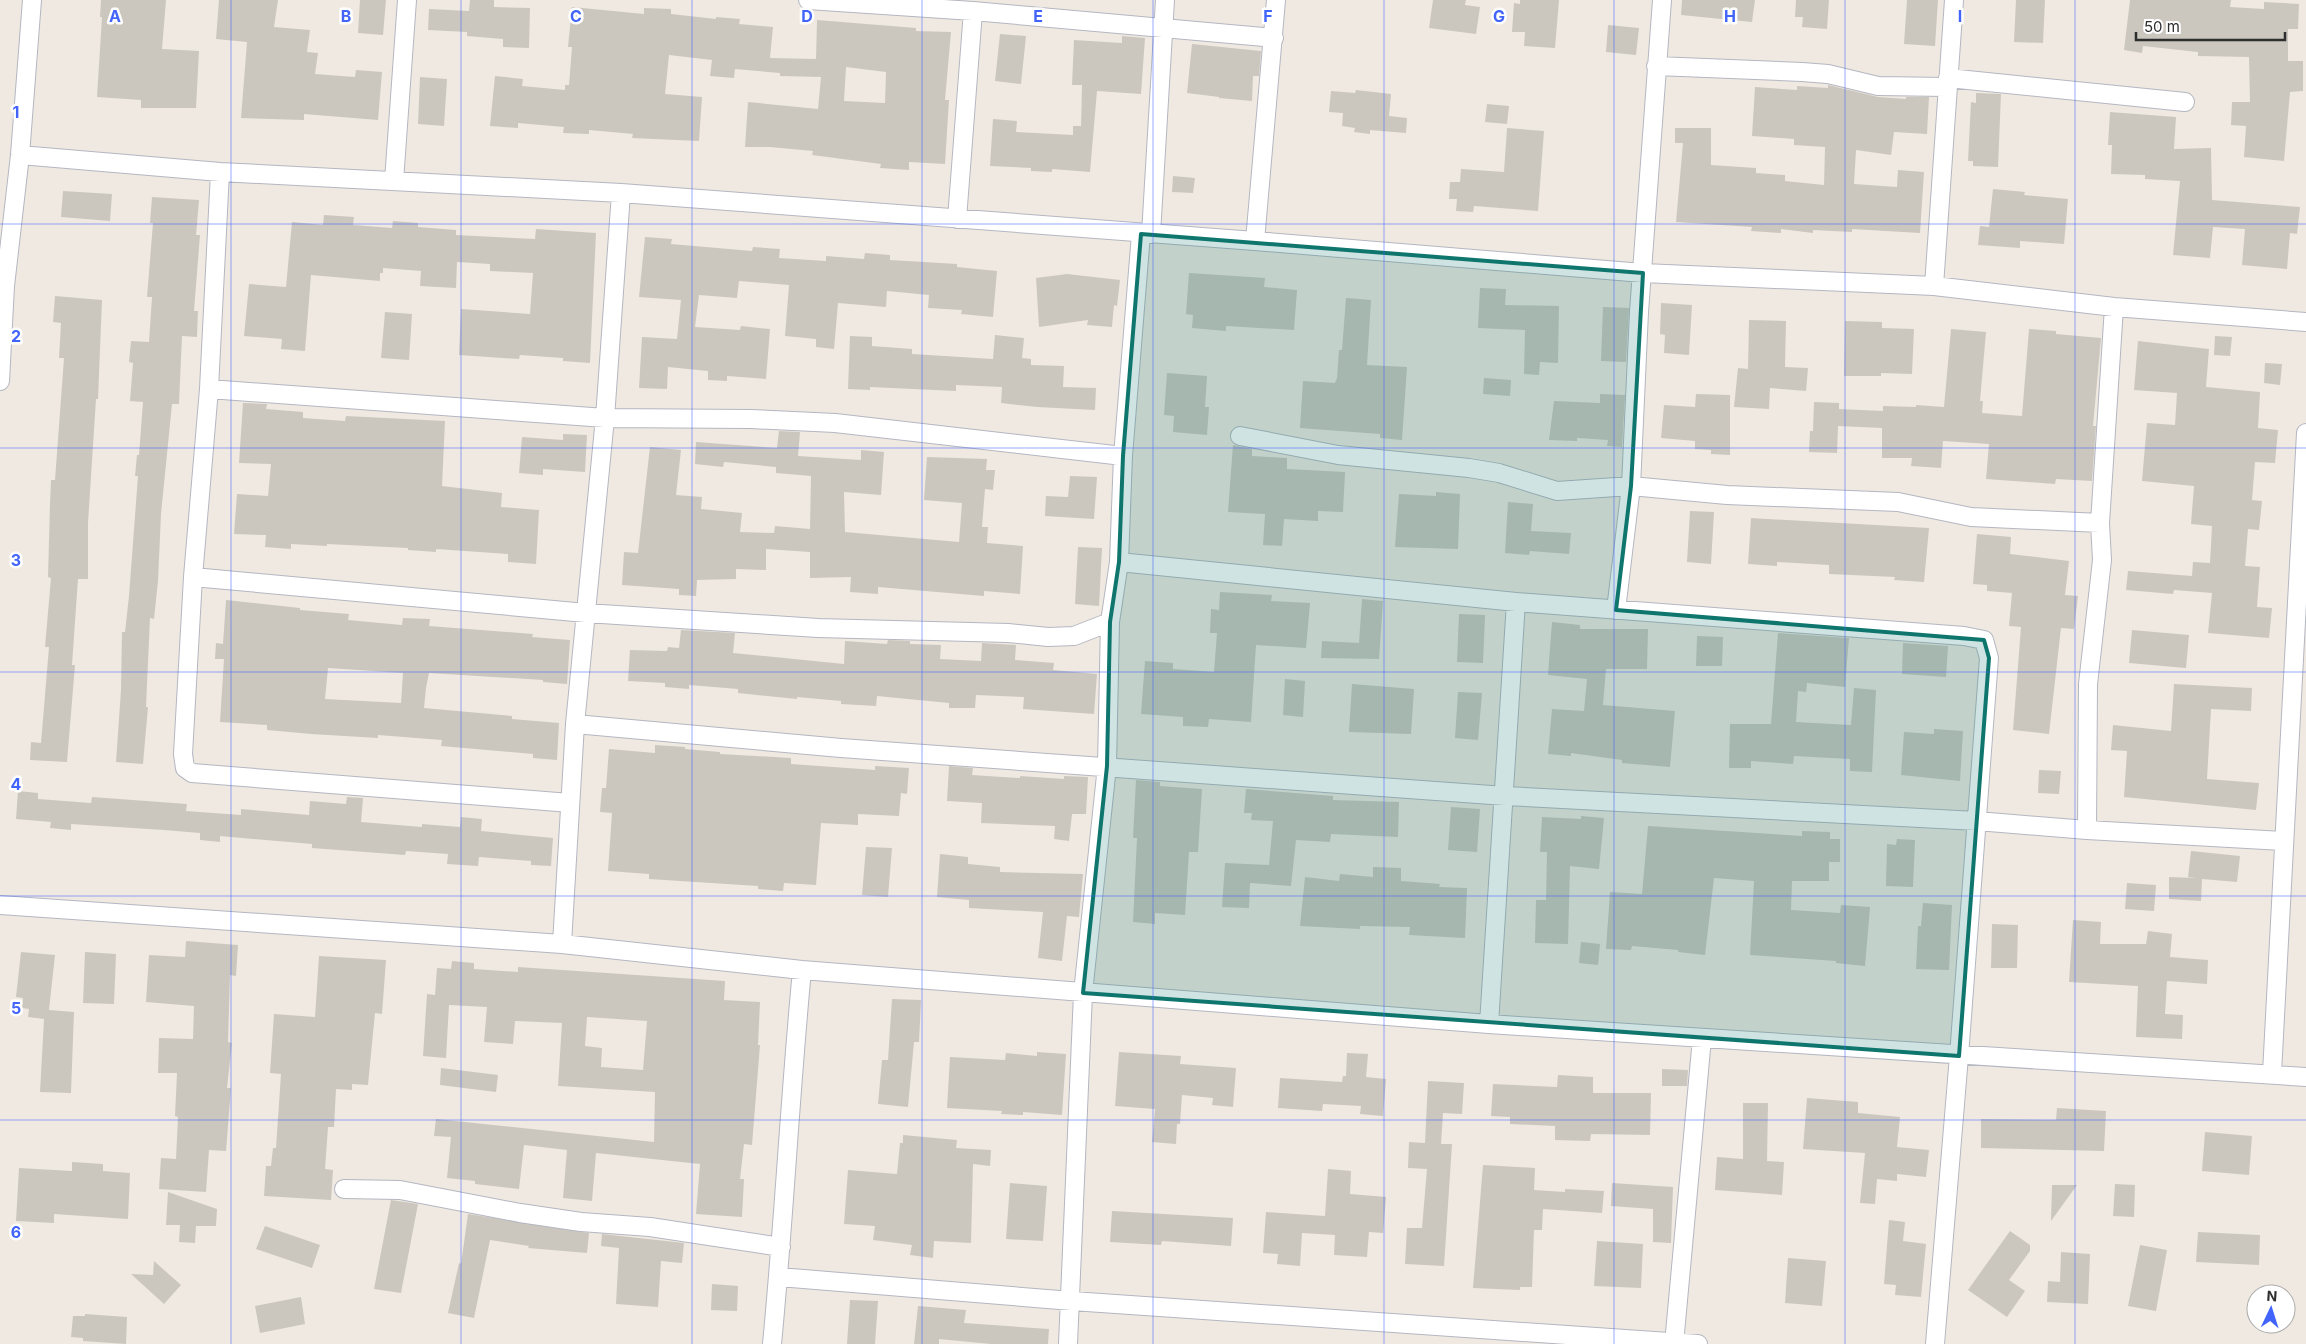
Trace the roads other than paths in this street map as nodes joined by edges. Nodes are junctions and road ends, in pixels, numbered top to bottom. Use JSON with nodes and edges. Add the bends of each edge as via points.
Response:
{"nodes":[{"id":1,"x":32,"y":0,"type":"edge"},
{"id":2,"x":406,"y":0,"type":"edge"},
{"id":3,"x":808,"y":0,"type":"edge"},
{"id":4,"x":1165,"y":0,"type":"edge"},
{"id":5,"x":1276,"y":0,"type":"edge"},
{"id":6,"x":1662,"y":0,"type":"edge"},
{"id":7,"x":1954,"y":0,"type":"edge"},
{"id":8,"x":973,"y":11,"type":"junction"},
{"id":9,"x":1163,"y":28,"type":"junction"},
{"id":10,"x":1274,"y":38,"type":"junction"},
{"id":11,"x":1656,"y":66,"type":"junction"},
{"id":12,"x":1947,"y":82,"type":"junction"},
{"id":13,"x":2185,"y":102,"type":"dead end"},
{"id":14,"x":20,"y":155,"type":"junction"},
{"id":15,"x":220,"y":172,"type":"junction"},
{"id":16,"x":394,"y":181,"type":"junction"},
{"id":17,"x":621,"y":193,"type":"junction"},
{"id":18,"x":957,"y":219,"type":"junction"},
{"id":19,"x":1146,"y":234,"type":"junction"},
{"id":20,"x":1255,"y":241,"type":"junction"},
{"id":21,"x":1643,"y":273,"type":"junction"},
{"id":22,"x":3,"y":286,"type":"edge"},
{"id":23,"x":1934,"y":286,"type":"junction"},
{"id":24,"x":2114,"y":307,"type":"junction"},
{"id":25,"x":2306,"y":322,"type":"edge"},
{"id":26,"x":0,"y":381,"type":"edge"},
{"id":27,"x":209,"y":389,"type":"junction"},
{"id":28,"x":605,"y":418,"type":"junction"},
{"id":29,"x":2306,"y":433,"type":"edge"},
{"id":30,"x":1240,"y":436,"type":"dead end"},
{"id":31,"x":1122,"y":456,"type":"junction"},
{"id":32,"x":1631,"y":486,"type":"junction"},
{"id":33,"x":2100,"y":523,"type":"junction"},
{"id":34,"x":2303,"y":526,"type":"edge"},
{"id":35,"x":1119,"y":562,"type":"junction"},
{"id":36,"x":193,"y":577,"type":"junction"},
{"id":37,"x":1516,"y":602,"type":"junction"},
{"id":38,"x":1616,"y":610,"type":"junction"},
{"id":39,"x":586,"y":613,"type":"junction"},
{"id":40,"x":1110,"y":622,"type":"junction"},
{"id":41,"x":575,"y":724,"type":"junction"},
{"id":42,"x":1107,"y":766,"type":"junction"},
{"id":43,"x":1504,"y":796,"type":"junction"},
{"id":44,"x":570,"y":803,"type":"junction"},
{"id":45,"x":1977,"y":821,"type":"junction"},
{"id":46,"x":2086,"y":830,"type":"junction"},
{"id":47,"x":2283,"y":841,"type":"junction"},
{"id":48,"x":0,"y":904,"type":"edge"},
{"id":49,"x":562,"y":944,"type":"junction"},
{"id":50,"x":802,"y":970,"type":"junction"},
{"id":51,"x":1083,"y":993,"type":"junction"},
{"id":52,"x":1489,"y":1024,"type":"junction"},
{"id":53,"x":1702,"y":1038,"type":"junction"},
{"id":54,"x":1959,"y":1056,"type":"junction"},
{"id":55,"x":2272,"y":1073,"type":"junction"},
{"id":56,"x":2306,"y":1077,"type":"edge"},
{"id":57,"x":344,"y":1189,"type":"dead end"},
{"id":58,"x":781,"y":1247,"type":"junction"},
{"id":59,"x":779,"y":1277,"type":"junction"},
{"id":60,"x":1072,"y":1301,"type":"junction"},
{"id":61,"x":1674,"y":1343,"type":"edge"},
{"id":62,"x":772,"y":1344,"type":"edge"},
{"id":63,"x":1068,"y":1344,"type":"edge"},
{"id":64,"x":1698,"y":1344,"type":"edge"},
{"id":65,"x":1935,"y":1344,"type":"edge"}],
"edges":[{"from":1,"to":14,"type":"street"},
{"from":2,"to":16,"type":"street"},
{"from":3,"to":8,"type":"street"},
{"from":4,"to":9,"type":"street"},
{"from":5,"to":10,"type":"street"},
{"from":6,"to":11,"type":"street"},
{"from":7,"to":12,"type":"street"},
{"from":8,"to":9,"type":"street"},
{"from":8,"to":18,"type":"street"},
{"from":9,"to":10,"type":"street"},
{"from":9,"to":19,"type":"street"},
{"from":10,"to":20,"type":"street"},
{"from":11,"to":12,"type":"street","via":[[1828,74],[1878,86]]},
{"from":11,"to":21,"type":"street"},
{"from":12,"to":13,"type":"street"},
{"from":12,"to":23,"type":"street"},
{"from":14,"to":15,"type":"street"},
{"from":14,"to":22,"type":"street"},
{"from":15,"to":16,"type":"street"},
{"from":15,"to":27,"type":"street"},
{"from":16,"to":17,"type":"street"},
{"from":17,"to":18,"type":"street"},
{"from":17,"to":28,"type":"street"},
{"from":18,"to":19,"type":"street"},
{"from":19,"to":20,"type":"street"},
{"from":19,"to":31,"type":"street"},
{"from":20,"to":21,"type":"street"},
{"from":21,"to":23,"type":"street"},
{"from":21,"to":32,"type":"street","via":[[1638,312]]},
{"from":22,"to":26,"type":"street"},
{"from":23,"to":24,"type":"street"},
{"from":24,"to":25,"type":"street"},
{"from":24,"to":33,"type":"street"},
{"from":27,"to":28,"type":"street"},
{"from":27,"to":36,"type":"street"},
{"from":28,"to":31,"type":"street","via":[[835,423]]},
{"from":28,"to":39,"type":"street"},
{"from":29,"to":34,"type":"street"},
{"from":30,"to":32,"type":"street","via":[[1338,455],[1499,473],[1556,491]]},
{"from":31,"to":35,"type":"street"},
{"from":32,"to":33,"type":"street","via":[[1727,496],[1898,502],[1970,517]]},
{"from":32,"to":38,"type":"street"},
{"from":33,"to":46,"type":"street","via":[[2102,560],[2088,684]]},
{"from":34,"to":47,"type":"street"},
{"from":35,"to":37,"type":"street"},
{"from":35,"to":40,"type":"street"},
{"from":36,"to":39,"type":"street"},
{"from":36,"to":44,"type":"street","via":[[183,754],[186,768],[192,772]]},
{"from":37,"to":38,"type":"street"},
{"from":37,"to":43,"type":"street"},
{"from":38,"to":45,"type":"street","via":[[1984,640],[1989,658]]},
{"from":39,"to":40,"type":"street","via":[[818,628],[1048,637],[1074,636]]},
{"from":39,"to":41,"type":"street"},
{"from":40,"to":42,"type":"street"},
{"from":41,"to":42,"type":"street","via":[[841,748]]},
{"from":41,"to":44,"type":"street"},
{"from":42,"to":43,"type":"street"},
{"from":42,"to":51,"type":"street"},
{"from":43,"to":45,"type":"street"},
{"from":43,"to":52,"type":"street"},
{"from":44,"to":49,"type":"street"},
{"from":45,"to":46,"type":"street"},
{"from":45,"to":54,"type":"street"},
{"from":46,"to":47,"type":"street"},
{"from":47,"to":55,"type":"street"},
{"from":48,"to":49,"type":"street"},
{"from":49,"to":50,"type":"street"},
{"from":50,"to":51,"type":"street"},
{"from":50,"to":58,"type":"street","via":[[791,1082]]},
{"from":51,"to":52,"type":"street"},
{"from":51,"to":60,"type":"street"},
{"from":52,"to":53,"type":"street"},
{"from":53,"to":54,"type":"street"},
{"from":53,"to":61,"type":"street"},
{"from":54,"to":55,"type":"street"},
{"from":54,"to":65,"type":"street"},
{"from":55,"to":56,"type":"street"},
{"from":57,"to":58,"type":"street","via":[[400,1190],[520,1214]]},
{"from":58,"to":59,"type":"street"},
{"from":59,"to":60,"type":"street"},
{"from":59,"to":62,"type":"street"},
{"from":60,"to":61,"type":"street"},
{"from":60,"to":63,"type":"street"},
{"from":61,"to":64,"type":"street"}]}
